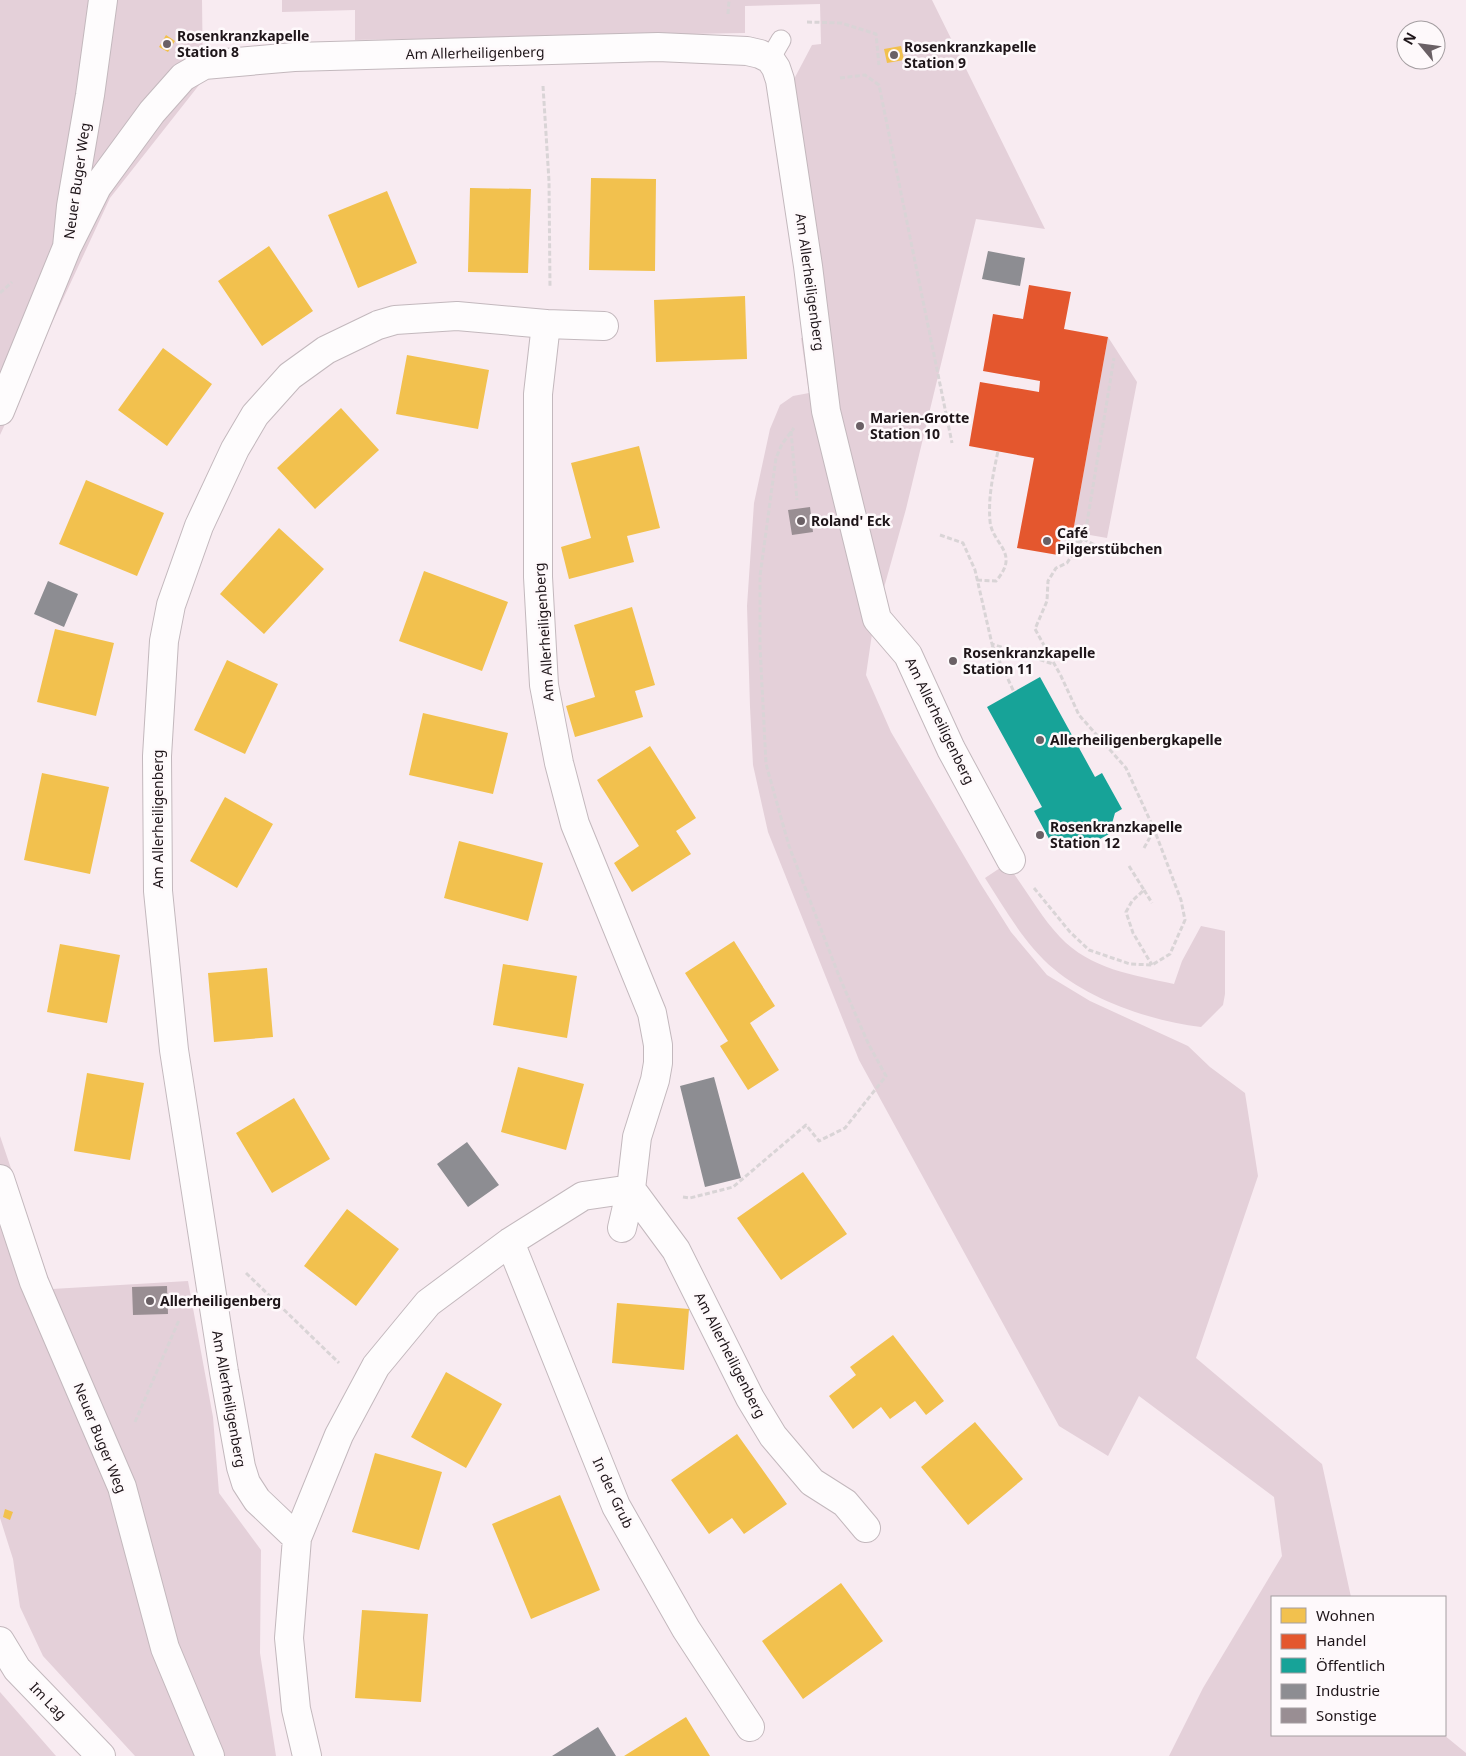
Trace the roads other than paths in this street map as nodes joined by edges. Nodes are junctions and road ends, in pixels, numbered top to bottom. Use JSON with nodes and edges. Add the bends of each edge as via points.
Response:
{"nodes":[{"id":1,"x":103,"y":0,"type":"edge"},
{"id":2,"x":67,"y":247,"type":"junction"},
{"id":3,"x":546,"y":324,"type":"junction"},
{"id":4,"x":604,"y":326,"type":"dead end"},
{"id":5,"x":0,"y":410,"type":"edge"},
{"id":6,"x":1012,"y":860,"type":"road end"},
{"id":7,"x":0,"y":1179,"type":"edge"},
{"id":8,"x":631,"y":1189,"type":"junction"},
{"id":9,"x":622,"y":1228,"type":"dead end"},
{"id":10,"x":510,"y":1242,"type":"junction"},
{"id":11,"x":866,"y":1528,"type":"dead end"},
{"id":12,"x":297,"y":1538,"type":"junction"},
{"id":13,"x":0,"y":1641,"type":"edge"},
{"id":14,"x":750,"y":1727,"type":"dead end"},
{"id":15,"x":101,"y":1756,"type":"edge"},
{"id":16,"x":210,"y":1756,"type":"edge"},
{"id":17,"x":307,"y":1756,"type":"edge"}],
"edges":[{"from":1,"to":2,"type":"street","name":"Neuer Buger Weg"},
{"from":2,"to":5,"type":"street","name":"Neuer Buger Weg"},
{"from":2,"to":6,"type":"street","name":"Am Allerheiligenberg","via":[[97,187],[152,112],[183,77],[204,65],[294,57],[677,48],[775,49],[826,411],[877,619],[908,655],[951,749]]},
{"from":3,"to":4,"type":"street","name":"Am Allerheiligenberg"},
{"from":3,"to":8,"type":"street","name":"Am Allerheiligenberg","via":[[538,394],[538,577],[544,685],[575,824],[652,1013],[658,1045],[655,1080],[637,1137]]},
{"from":3,"to":12,"type":"street","name":"Am Allerheiligenberg","via":[[457,316],[395,320],[378,324],[326,350],[290,376],[255,415],[231,458],[199,526],[171,605],[164,641],[157,756],[158,891],[174,1050],[224,1372],[246,1483],[257,1500]]},
{"from":7,"to":16,"type":"street","name":"Neuer Buger Weg","via":[[34,1282],[122,1487],[165,1648]]},
{"from":8,"to":9,"type":"street","name":"Am Allerheiligenberg"},
{"from":8,"to":10,"type":"street","via":[[583,1196]]},
{"from":8,"to":11,"type":"street","name":"Am Allerheiligenberg","via":[[676,1250],[750,1398],[774,1436],[812,1482],[845,1503]]},
{"from":10,"to":12,"type":"street","via":[[428,1303],[376,1366],[339,1434]]},
{"from":10,"to":14,"type":"street","name":"In der Grub","via":[[616,1506],[686,1629]]},
{"from":12,"to":17,"type":"street","via":[[290,1638],[296,1709]]},
{"from":13,"to":15,"type":"street","name":"Im Lag","via":[[17,1669]]}]}
